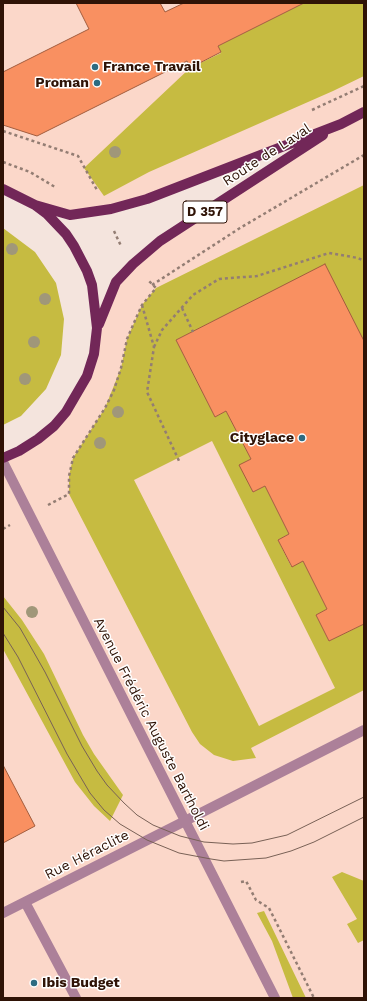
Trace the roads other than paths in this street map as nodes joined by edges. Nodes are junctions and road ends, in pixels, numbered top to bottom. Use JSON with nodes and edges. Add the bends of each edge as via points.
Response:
{"nodes":[{"id":1,"x":364,"y":112,"type":"edge"},
{"id":2,"x":341,"y":124,"type":"junction"},
{"id":3,"x":3,"y":189,"type":"edge"},
{"id":4,"x":35,"y":205,"type":"junction"},
{"id":5,"x":97,"y":328,"type":"junction"},
{"id":6,"x":3,"y":458,"type":"edge"},
{"id":7,"x":3,"y":462,"type":"edge"},
{"id":8,"x":364,"y":730,"type":"edge"},
{"id":9,"x":185,"y":821,"type":"junction"},
{"id":10,"x":25,"y":902,"type":"junction"},
{"id":11,"x":3,"y":913,"type":"edge"},
{"id":12,"x":76,"y":998,"type":"edge"},
{"id":13,"x":275,"y":998,"type":"edge"}],
"edges":[{"from":1,"to":2,"type":"main road","name":"Route de Laval","number":"D 357"},
{"from":2,"to":4,"type":"main road","name":"Route de Laval","number":"D 357","via":[[147,199],[111,209],[70,215]]},
{"from":2,"to":5,"type":"main road","name":"Route de Laval","number":"D 357","via":[[160,241],[116,282]]},
{"from":3,"to":4,"type":"main road"},
{"from":4,"to":5,"type":"main road","via":[[66,234],[81,258],[92,285]]},
{"from":5,"to":6,"type":"main road","via":[[94,354],[87,376],[66,412],[38,439]]},
{"from":7,"to":9,"type":"street","name":"Avenue Frédéric Auguste Bartholdi"},
{"from":8,"to":9,"type":"street","name":"Rue Héraclite"},
{"from":9,"to":10,"type":"street","name":"Rue Héraclite"},
{"from":9,"to":13,"type":"street","name":"Avenue Frédéric Auguste Bartholdi"},
{"from":10,"to":11,"type":"street","name":"Rue Héraclite"},
{"from":10,"to":12,"type":"street"}]}
